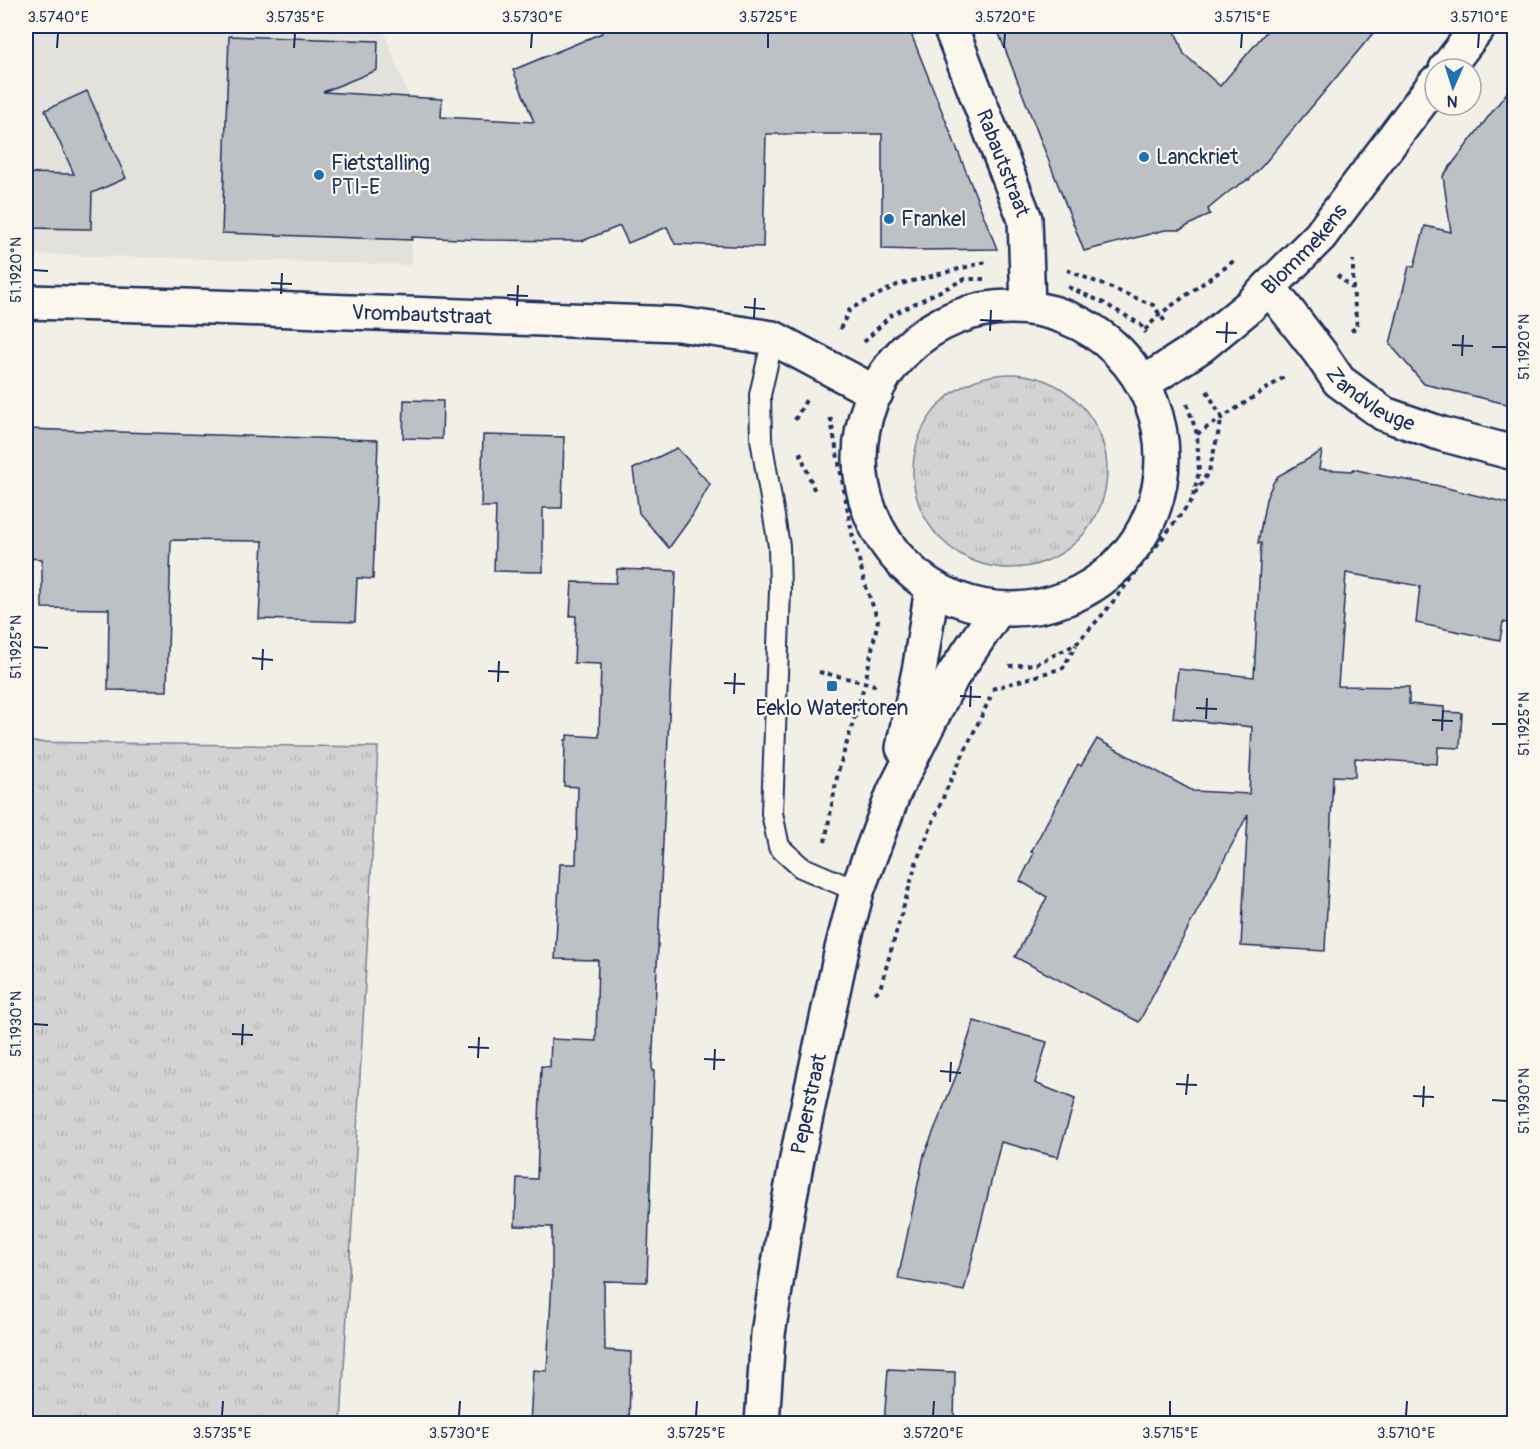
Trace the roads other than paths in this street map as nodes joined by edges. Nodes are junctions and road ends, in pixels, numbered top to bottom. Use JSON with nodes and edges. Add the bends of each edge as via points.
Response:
{"nodes":[{"id":1,"x":950,"y":26,"type":"edge"},
{"id":2,"x":1479,"y":26,"type":"edge"},
{"id":3,"x":1455,"y":57,"type":"edge"},
{"id":4,"x":1423,"y":99,"type":"edge"},
{"id":5,"x":1027,"y":282,"type":"junction"},
{"id":6,"x":1269,"y":287,"type":"junction"},
{"id":7,"x":26,"y":302,"type":"edge"},
{"id":8,"x":773,"y":338,"type":"junction"},
{"id":9,"x":1144,"y":383,"type":"junction"},
{"id":10,"x":876,"y":393,"type":"junction"},
{"id":11,"x":1515,"y":453,"type":"edge"},
{"id":12,"x":932,"y":588,"type":"junction"},
{"id":13,"x":998,"y":609,"type":"junction"},
{"id":14,"x":894,"y":792,"type":"junction"},
{"id":15,"x":857,"y":891,"type":"junction"},
{"id":16,"x":762,"y":1424,"type":"edge"}],
"edges":[{"from":1,"to":5,"type":"main road","name":"Rabautstraat","via":[[1025,219]]},
{"from":2,"to":3,"type":"main road"},
{"from":4,"to":6,"type":"main road","name":"Blommekens","via":[[1320,236]]},
{"from":5,"to":9,"type":"main road","via":[[1123,354]]},
{"from":5,"to":10,"type":"main road","via":[[939,324],[898,353]]},
{"from":6,"to":9,"type":"main road","name":"Blommekens","via":[[1201,346]]},
{"from":6,"to":11,"type":"main road","name":"Zandvleuge","via":[[1339,381],[1384,414]]},
{"from":7,"to":8,"type":"main road","name":"Vrombautstraat","via":[[678,324]]},
{"from":8,"to":10,"type":"main road","name":"Vrombautstraat"},
{"from":8,"to":15,"type":"lane","via":[[760,395],[761,439],[780,546],[772,813],[779,847],[801,867]]},
{"from":9,"to":13,"type":"main road","via":[[1159,419],[1163,467],[1151,519],[1115,570],[1070,598],[1044,607]]},
{"from":10,"to":12,"type":"main road","via":[[864,418],[859,449],[865,501],[876,529],[909,571]]},
{"from":12,"to":13,"type":"main road","via":[[960,601]]},
{"from":12,"to":14,"type":"main road","name":"Peperstraat"},
{"from":13,"to":14,"type":"main road","name":"Peperstraat","via":[[952,677]]},
{"from":14,"to":15,"type":"main road","name":"Peperstraat"},
{"from":15,"to":16,"type":"main road","name":"Peperstraat","via":[[787,1213],[768,1334]]}]}
